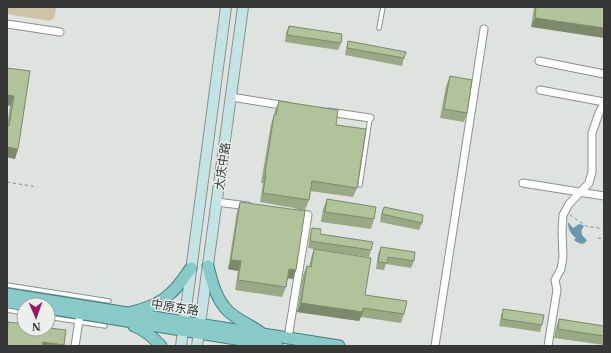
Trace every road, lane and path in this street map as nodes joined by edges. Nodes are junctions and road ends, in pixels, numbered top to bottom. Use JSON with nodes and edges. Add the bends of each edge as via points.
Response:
{"nodes":[{"id":1,"x":226,"y":7,"type":"edge"},
{"id":2,"x":243,"y":7,"type":"edge"},
{"id":3,"x":382,"y":7,"type":"edge"},
{"id":4,"x":7,"y":24,"type":"edge"},
{"id":5,"x":379,"y":28,"type":"dead end"},
{"id":6,"x":484,"y":29,"type":"dead end"},
{"id":7,"x":60,"y":32,"type":"dead end"},
{"id":8,"x":539,"y":61,"type":"dead end"},
{"id":9,"x":604,"y":74,"type":"edge"},
{"id":10,"x":540,"y":90,"type":"dead end"},
{"id":11,"x":230,"y":98,"type":"junction"},
{"id":12,"x":604,"y":103,"type":"edge"},
{"id":13,"x":293,"y":107,"type":"edge"},
{"id":14,"x":324,"y":111,"type":"edge"},
{"id":15,"x":370,"y":118,"type":"joint"},
{"id":16,"x":7,"y":182,"type":"edge"},
{"id":17,"x":523,"y":183,"type":"dead end"},
{"id":18,"x":360,"y":185,"type":"edge"},
{"id":19,"x":37,"y":187,"type":"dead end"},
{"id":20,"x":581,"y":192,"type":"junction"},
{"id":21,"x":604,"y":196,"type":"edge"},
{"id":22,"x":217,"y":202,"type":"junction"},
{"id":23,"x":255,"y":207,"type":"edge"},
{"id":24,"x":285,"y":212,"type":"edge"},
{"id":25,"x":565,"y":212,"type":"junction"},
{"id":26,"x":604,"y":229,"type":"edge"},
{"id":27,"x":598,"y":238,"type":"dead end"},
{"id":28,"x":604,"y":239,"type":"edge"},
{"id":29,"x":208,"y":266,"type":"junction"},
{"id":30,"x":191,"y":268,"type":"junction"},
{"id":31,"x":7,"y":285,"type":"edge"},
{"id":32,"x":7,"y":294,"type":"edge"},
{"id":33,"x":109,"y":301,"type":"dead end"},
{"id":34,"x":56,"y":310,"type":"edge"},
{"id":35,"x":129,"y":313,"type":"junction"},
{"id":36,"x":56,"y":317,"type":"edge"},
{"id":37,"x":80,"y":318,"type":"junction"},
{"id":38,"x":118,"y":320,"type":"junction"},
{"id":39,"x":105,"y":326,"type":"dead end"},
{"id":40,"x":183,"y":326,"type":"junction"},
{"id":41,"x":199,"y":329,"type":"junction"},
{"id":42,"x":288,"y":338,"type":"junction"},
{"id":43,"x":254,"y":342,"type":"junction"},
{"id":44,"x":269,"y":343,"type":"edge"},
{"id":45,"x":75,"y":346,"type":"edge"},
{"id":46,"x":161,"y":346,"type":"edge"},
{"id":47,"x":181,"y":346,"type":"edge"},
{"id":48,"x":197,"y":346,"type":"edge"},
{"id":49,"x":241,"y":346,"type":"edge"},
{"id":50,"x":339,"y":346,"type":"edge"},
{"id":51,"x":435,"y":346,"type":"edge"},
{"id":52,"x":548,"y":346,"type":"edge"}],
"edges":[{"from":1,"to":30,"type":"main road","name":"大庆中路"},
{"from":2,"to":11,"type":"main road","name":"大庆中路"},
{"from":3,"to":5,"type":"lane"},
{"from":4,"to":7,"type":"street"},
{"from":6,"to":51,"type":"street"},
{"from":8,"to":9,"type":"street"},
{"from":10,"to":12,"type":"street"},
{"from":11,"to":13,"type":"street"},
{"from":11,"to":22,"type":"main road","name":"大庆中路"},
{"from":12,"to":20,"type":"street","via":[[592,133],[591,176],[589,183]]},
{"from":14,"to":15,"type":"street"},
{"from":15,"to":18,"type":"lane"},
{"from":16,"to":19,"type":"path"},
{"from":17,"to":20,"type":"street"},
{"from":20,"to":21,"type":"street"},
{"from":20,"to":25,"type":"street"},
{"from":22,"to":23,"type":"street"},
{"from":22,"to":29,"type":"main road","name":"大庆中路"},
{"from":24,"to":42,"type":"street","via":[[308,215]]},
{"from":25,"to":26,"type":"path","via":[[586,226]]},
{"from":25,"to":52,"type":"street","via":[[562,226],[563,257],[561,269],[555,280],[557,290]]},
{"from":27,"to":28,"type":"path"},
{"from":29,"to":41,"type":"main road","name":"大庆中路"},
{"from":29,"to":44,"type":"main road","via":[[214,287],[229,312]]},
{"from":30,"to":35,"type":"main road","via":[[172,293],[164,299]]},
{"from":30,"to":40,"type":"main road","name":"大庆中路"},
{"from":31,"to":33,"type":"lane"},
{"from":32,"to":35,"type":"main road","name":"中原东路"},
{"from":34,"to":37,"type":"main road","name":"中原东路"},
{"from":35,"to":40,"type":"main road","name":"中原东路"},
{"from":36,"to":37,"type":"lane"},
{"from":37,"to":38,"type":"main road","name":"中原东路"},
{"from":37,"to":39,"type":"lane"},
{"from":37,"to":45,"type":"street"},
{"from":38,"to":40,"type":"main road","name":"中原东路"},
{"from":38,"to":46,"type":"main road","via":[[142,330]]},
{"from":40,"to":41,"type":"main road","name":"中原东路"},
{"from":40,"to":47,"type":"main road","name":"大庆中路"},
{"from":41,"to":43,"type":"main road","name":"中原东路"},
{"from":41,"to":44,"type":"main road","name":"中原东路"},
{"from":41,"to":48,"type":"main road","name":"大庆中路"},
{"from":42,"to":44,"type":"main road","name":"中原东路"},
{"from":42,"to":50,"type":"main road","name":"中原东路"},
{"from":43,"to":44,"type":"main road","name":"中原东路"},
{"from":43,"to":49,"type":"main road"}]}
